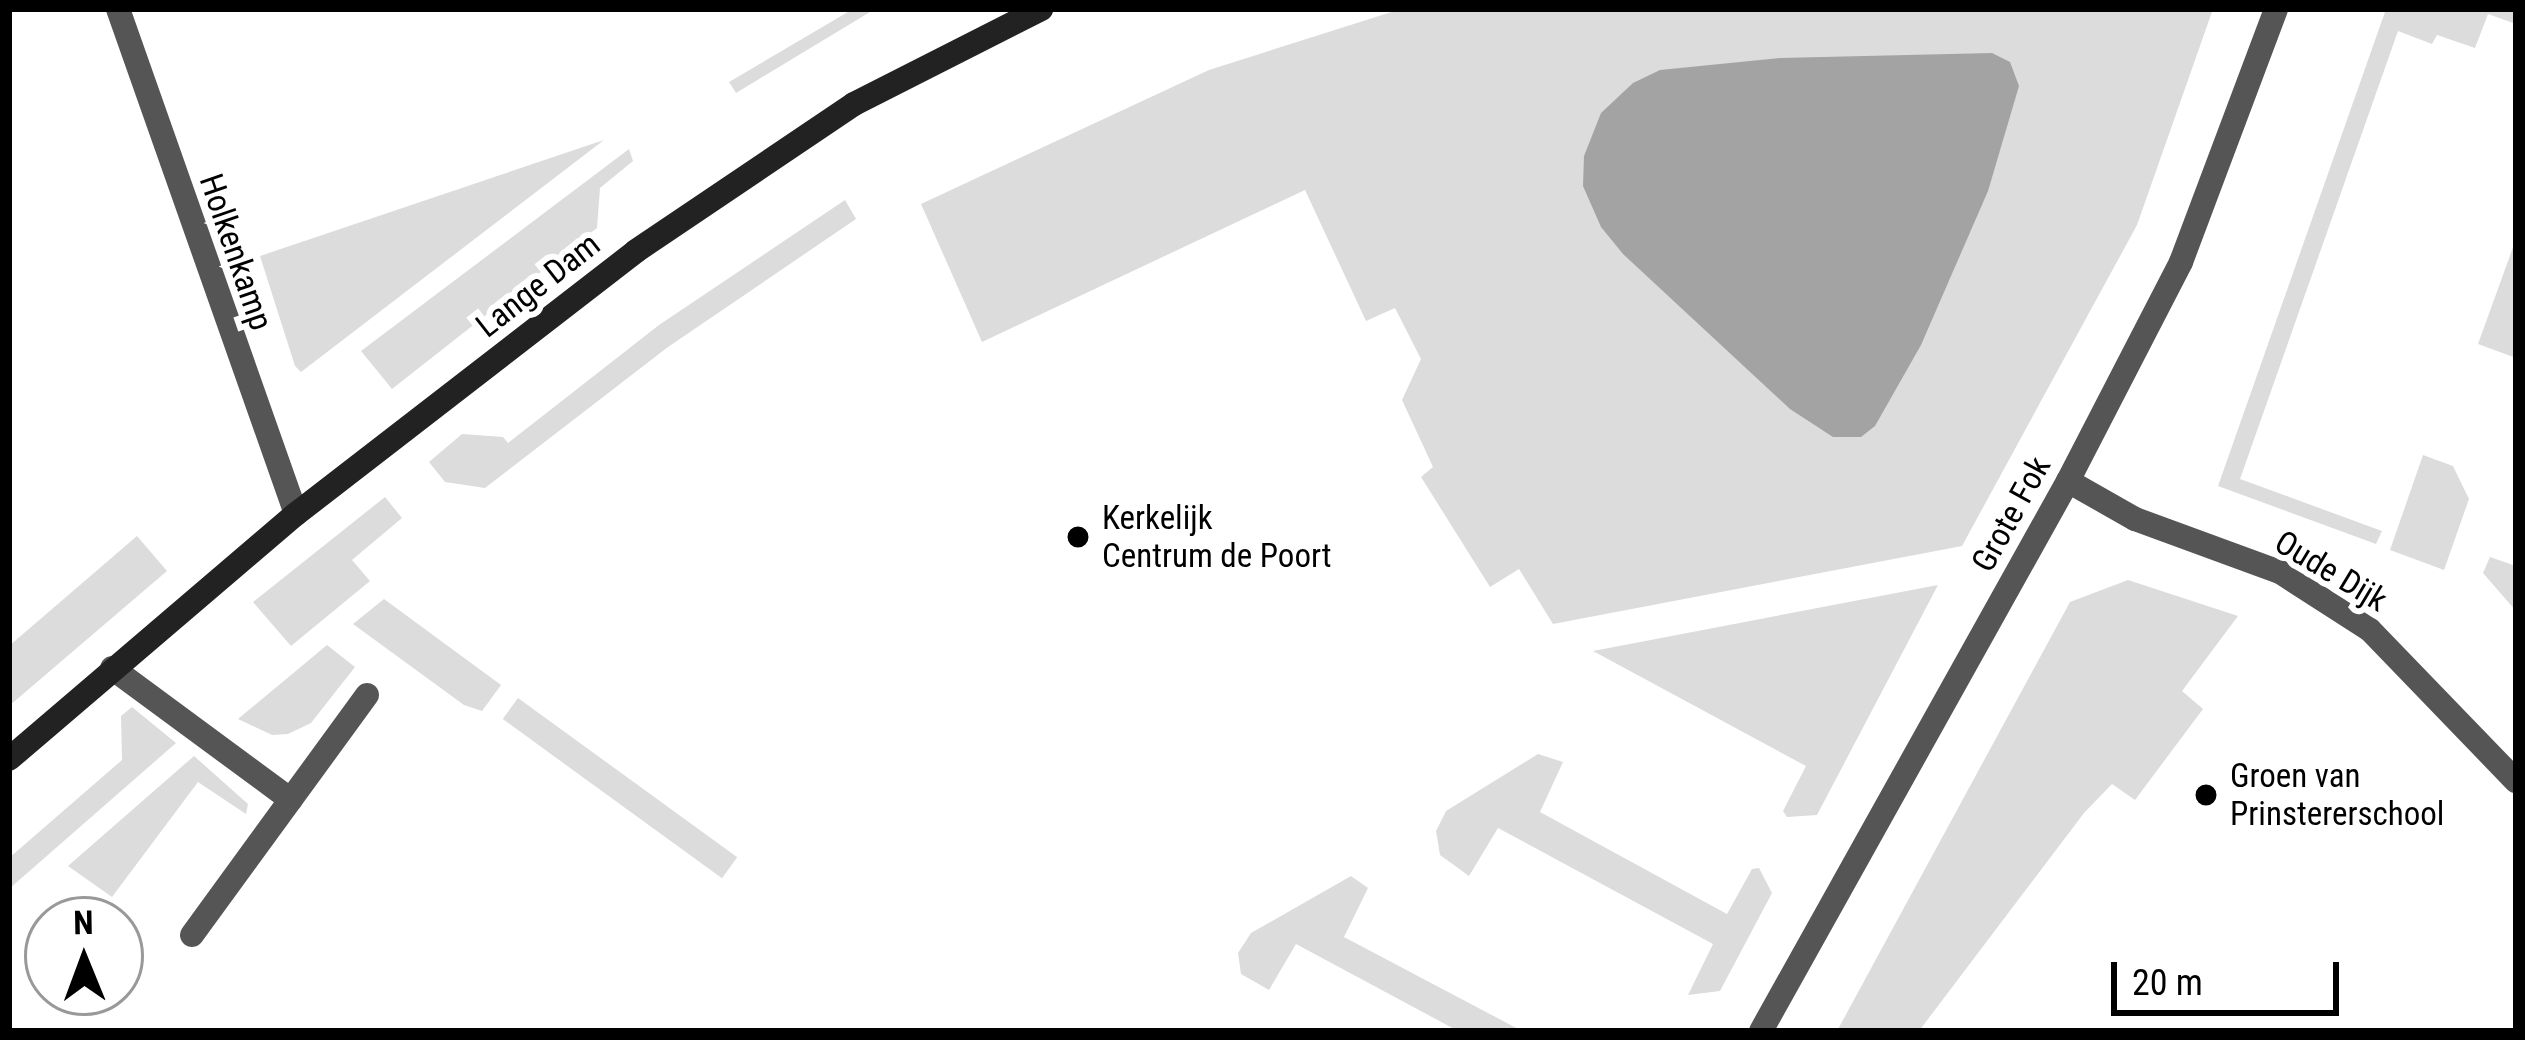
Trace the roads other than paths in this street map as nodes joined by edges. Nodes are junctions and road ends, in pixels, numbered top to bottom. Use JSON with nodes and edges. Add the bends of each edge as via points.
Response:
{"nodes":[{"id":1,"x":118,"y":9,"type":"edge"},
{"id":2,"x":1041,"y":9,"type":"edge"},
{"id":3,"x":2276,"y":9,"type":"edge"},
{"id":4,"x":2068,"y":481,"type":"junction"},
{"id":5,"x":296,"y":514,"type":"junction"},
{"id":6,"x":112,"y":668,"type":"junction"},
{"id":7,"x":367,"y":695,"type":"dead end"},
{"id":8,"x":9,"y":759,"type":"edge"},
{"id":9,"x":2516,"y":781,"type":"edge"},
{"id":10,"x":291,"y":800,"type":"junction"},
{"id":11,"x":192,"y":935,"type":"dead end"},
{"id":12,"x":1761,"y":1031,"type":"edge"}],
"edges":[{"from":1,"to":5,"type":"street","name":"Holkenkamp"},
{"from":2,"to":5,"type":"street","name":"Lange Dam","via":[[854,104],[718,194]]},
{"from":3,"to":4,"type":"street","name":"Grote Fok","via":[[2181,262]]},
{"from":4,"to":9,"type":"street","name":"Oude Dijk","via":[[2135,519],[2280,572],[2370,630]]},
{"from":4,"to":12,"type":"street","name":"Grote Fok"},
{"from":5,"to":6,"type":"street","name":"Lange Dam"},
{"from":6,"to":8,"type":"street","name":"Lange Dam"},
{"from":6,"to":10,"type":"street"},
{"from":7,"to":10,"type":"street"},
{"from":10,"to":11,"type":"street"}]}
